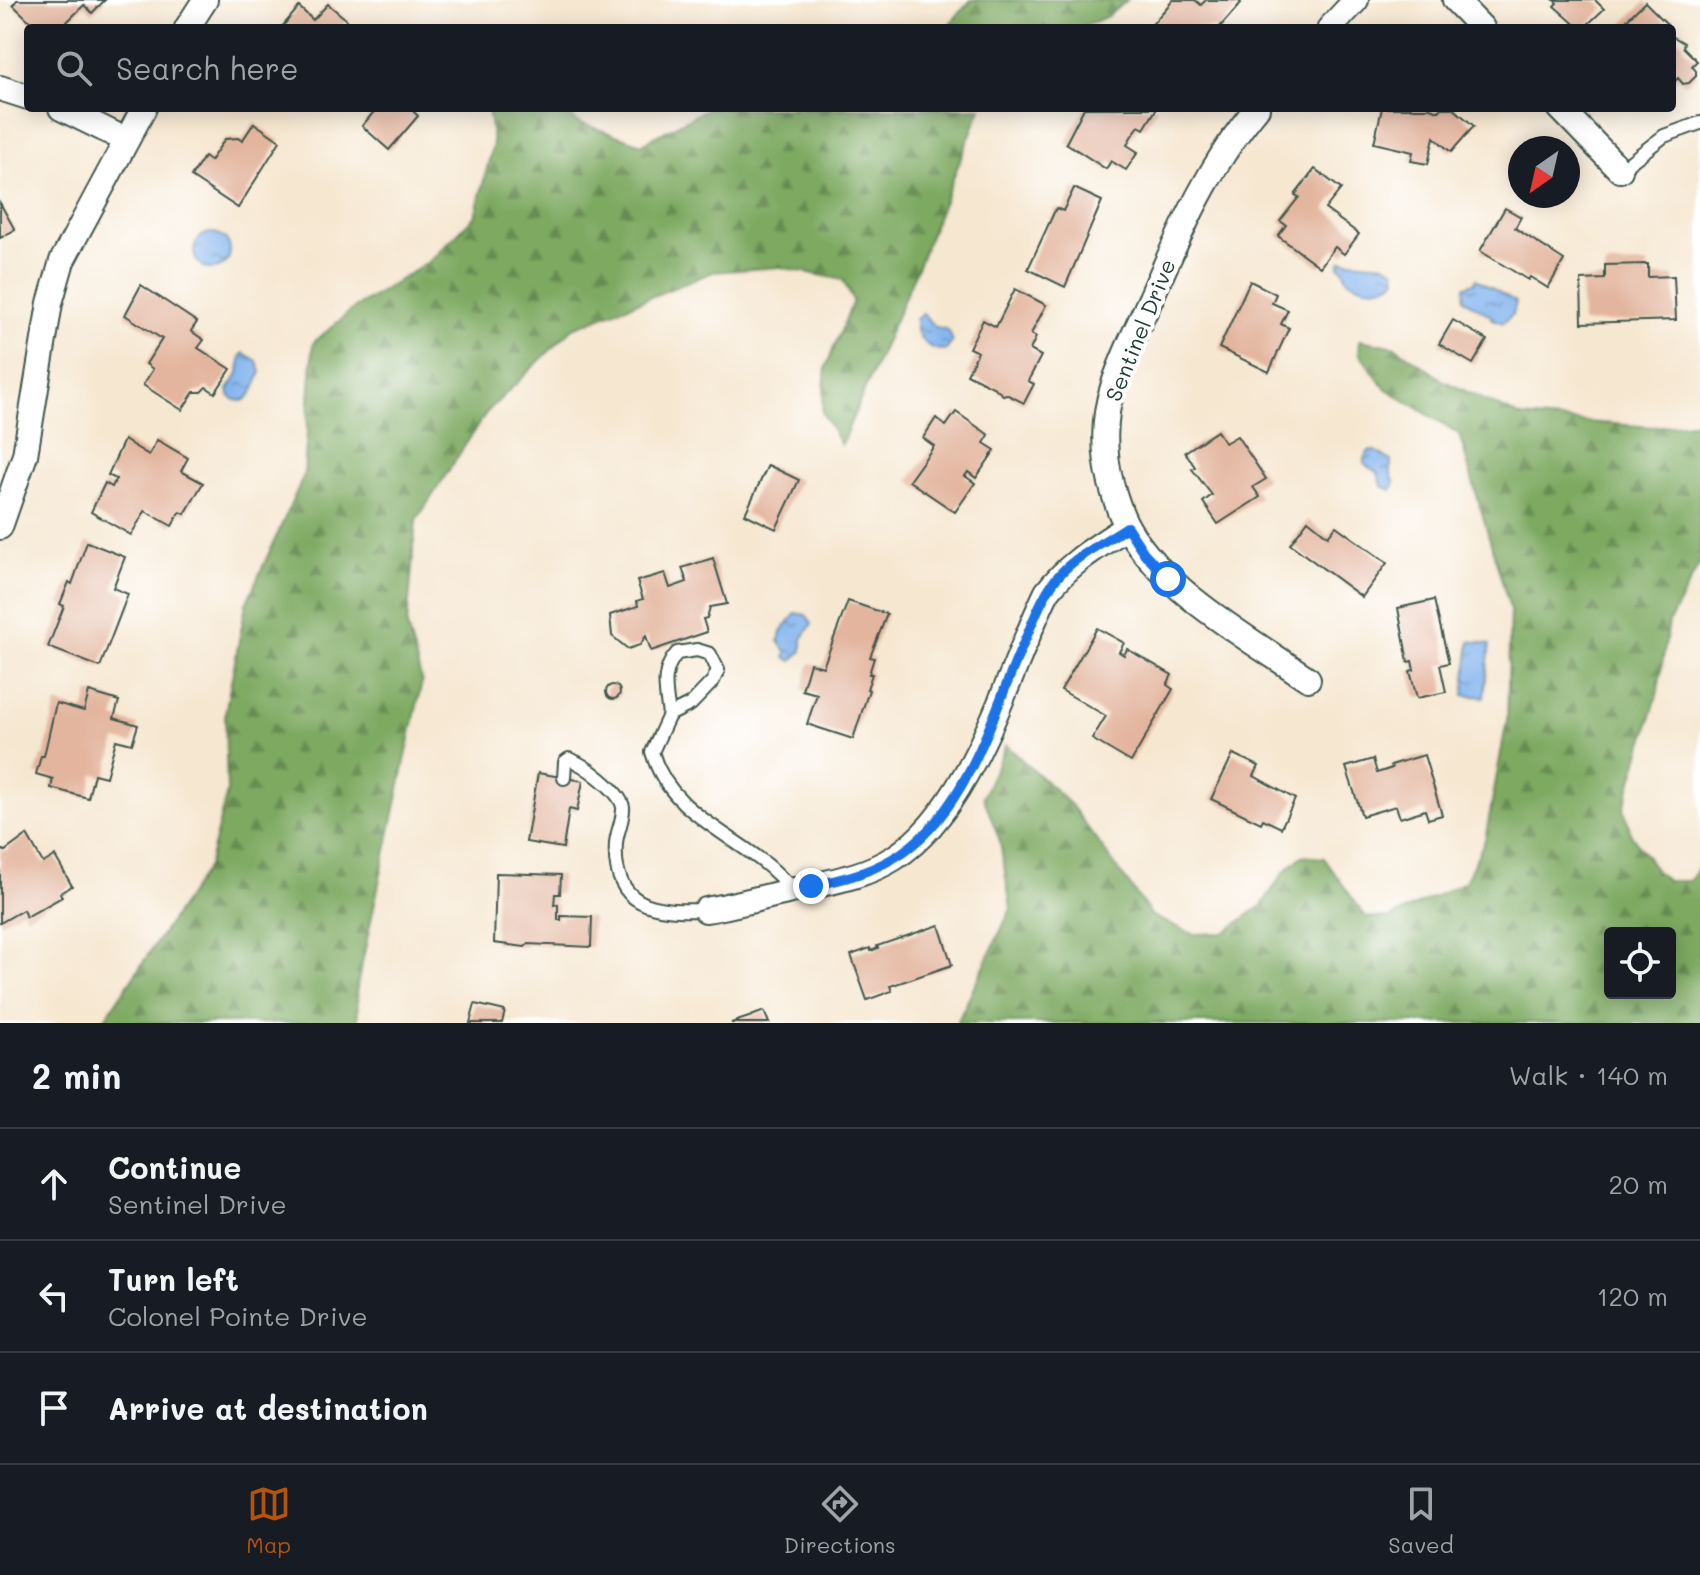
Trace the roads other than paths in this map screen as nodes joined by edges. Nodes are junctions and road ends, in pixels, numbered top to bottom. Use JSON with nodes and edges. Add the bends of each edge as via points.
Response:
{"nodes":[{"id":1,"x":205,"y":0,"type":"edge"},
{"id":2,"x":1356,"y":0,"type":"edge"},
{"id":3,"x":1455,"y":0,"type":"edge"},
{"id":4,"x":190,"y":24,"type":"edge"},
{"id":5,"x":1334,"y":24,"type":"edge"},
{"id":6,"x":1478,"y":24,"type":"edge"},
{"id":7,"x":0,"y":88,"type":"edge"},
{"id":8,"x":24,"y":96,"type":"edge"},
{"id":9,"x":69,"y":112,"type":"edge"},
{"id":10,"x":142,"y":112,"type":"edge"},
{"id":11,"x":1254,"y":112,"type":"edge"},
{"id":12,"x":1564,"y":112,"type":"edge"},
{"id":13,"x":1700,"y":123,"type":"edge"},
{"id":14,"x":126,"y":140,"type":"junction"},
{"id":15,"x":1620,"y":170,"type":"joint"},
{"id":16,"x":0,"y":527,"type":"edge"},
{"id":17,"x":1127,"y":527,"type":"junction"},
{"id":18,"x":1308,"y":679,"type":"dead end"},
{"id":19,"x":669,"y":715,"type":"junction"},
{"id":20,"x":564,"y":778,"type":"dead end"},
{"id":21,"x":794,"y":890,"type":"junction"},
{"id":22,"x":706,"y":910,"type":"joint"}],
"edges":[{"from":1,"to":4,"type":"street"},
{"from":2,"to":5,"type":"street"},
{"from":3,"to":6,"type":"street"},
{"from":7,"to":8,"type":"street"},
{"from":9,"to":14,"type":"street"},
{"from":10,"to":14,"type":"street"},
{"from":11,"to":17,"type":"street","name":"Sentinel Drive","via":[[1192,205],[1112,388],[1106,459]]},
{"from":12,"to":15,"type":"street"},
{"from":13,"to":15,"type":"lane","via":[[1664,136]]},
{"from":14,"to":16,"type":"street","via":[[62,261],[25,455]]},
{"from":17,"to":18,"type":"street","name":"Sentinel Drive","via":[[1175,585]]},
{"from":17,"to":21,"type":"street","via":[[1072,564],[1047,592],[965,778],[930,828],[893,859],[859,875]]},
{"from":19,"to":19,"type":"lane","via":[[691,704],[713,681],[718,670],[710,654],[677,653],[670,661],[664,677]]},
{"from":19,"to":21,"type":"lane","via":[[652,752],[658,773],[707,824]]},
{"from":20,"to":22,"type":"lane","via":[[565,762],[579,762],[620,799],[615,859],[620,883],[631,897],[670,911]]},
{"from":21,"to":22,"type":"street"}]}
